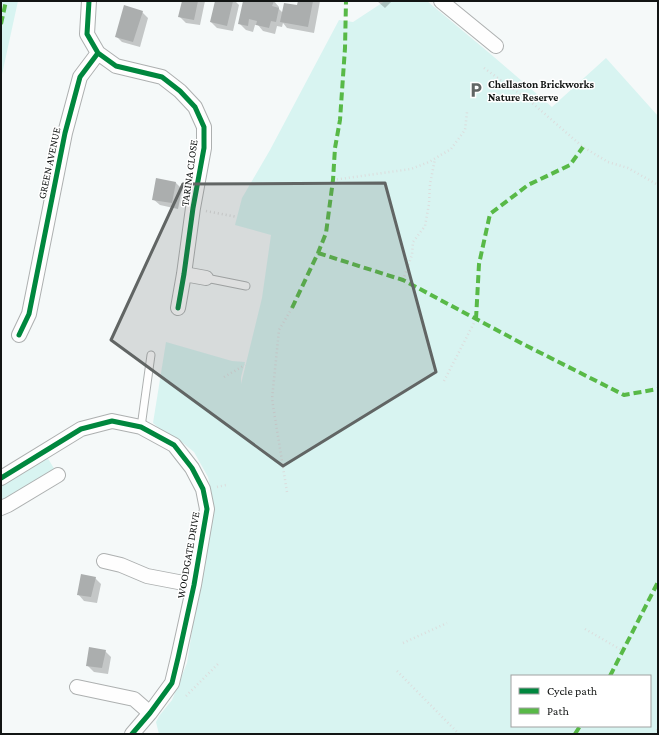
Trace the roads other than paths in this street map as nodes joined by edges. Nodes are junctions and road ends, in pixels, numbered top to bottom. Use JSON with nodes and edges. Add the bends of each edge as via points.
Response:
{"nodes":[{"id":1,"x":89,"y":1,"type":"edge"},
{"id":2,"x":441,"y":1,"type":"edge"},
{"id":3,"x":496,"y":46,"type":"dead end"},
{"id":4,"x":98,"y":53,"type":"junction"},
{"id":5,"x":184,"y":274,"type":"junction"},
{"id":6,"x":206,"y":278,"type":"joint"},
{"id":7,"x":246,"y":286,"type":"dead end"},
{"id":8,"x":178,"y":308,"type":"dead end"},
{"id":9,"x":19,"y":335,"type":"dead end"},
{"id":10,"x":151,"y":355,"type":"dead end"},
{"id":11,"x":141,"y":427,"type":"junction"},
{"id":12,"x":58,"y":475,"type":"dead end"},
{"id":13,"x":1,"y":478,"type":"edge"},
{"id":14,"x":1,"y":508,"type":"edge"},
{"id":15,"x":104,"y":560,"type":"dead end"},
{"id":16,"x":194,"y":585,"type":"junction"},
{"id":17,"x":77,"y":687,"type":"dead end"},
{"id":18,"x":150,"y":712,"type":"junction"},
{"id":19,"x":138,"y":732,"type":"edge"}],
"edges":[{"from":1,"to":4,"type":"street","via":[[87,34]]},
{"from":2,"to":3,"type":"street"},
{"from":4,"to":5,"type":"street","name":"TARINA CLOSE","via":[[116,66],[162,77],[180,91],[195,108],[204,127],[204,148]]},
{"from":4,"to":9,"type":"street","name":"GREEN AVENUE","via":[[80,77],[65,133],[29,314]]},
{"from":5,"to":6,"type":"street"},
{"from":5,"to":8,"type":"street","name":"TARINA CLOSE"},
{"from":6,"to":7,"type":"lane"},
{"from":10,"to":11,"type":"lane"},
{"from":11,"to":13,"type":"street","name":"WOODGATE DRIVE","via":[[112,421],[81,429]]},
{"from":11,"to":16,"type":"street","name":"WOODGATE DRIVE","via":[[174,445],[192,468],[203,489],[207,509]]},
{"from":12,"to":14,"type":"street"},
{"from":15,"to":16,"type":"street","via":[[147,576]]},
{"from":16,"to":18,"type":"street","name":"WOODGATE DRIVE","via":[[172,683]]},
{"from":17,"to":18,"type":"street","via":[[134,698]]},
{"from":18,"to":19,"type":"street","name":"WOODGATE DRIVE"}]}
